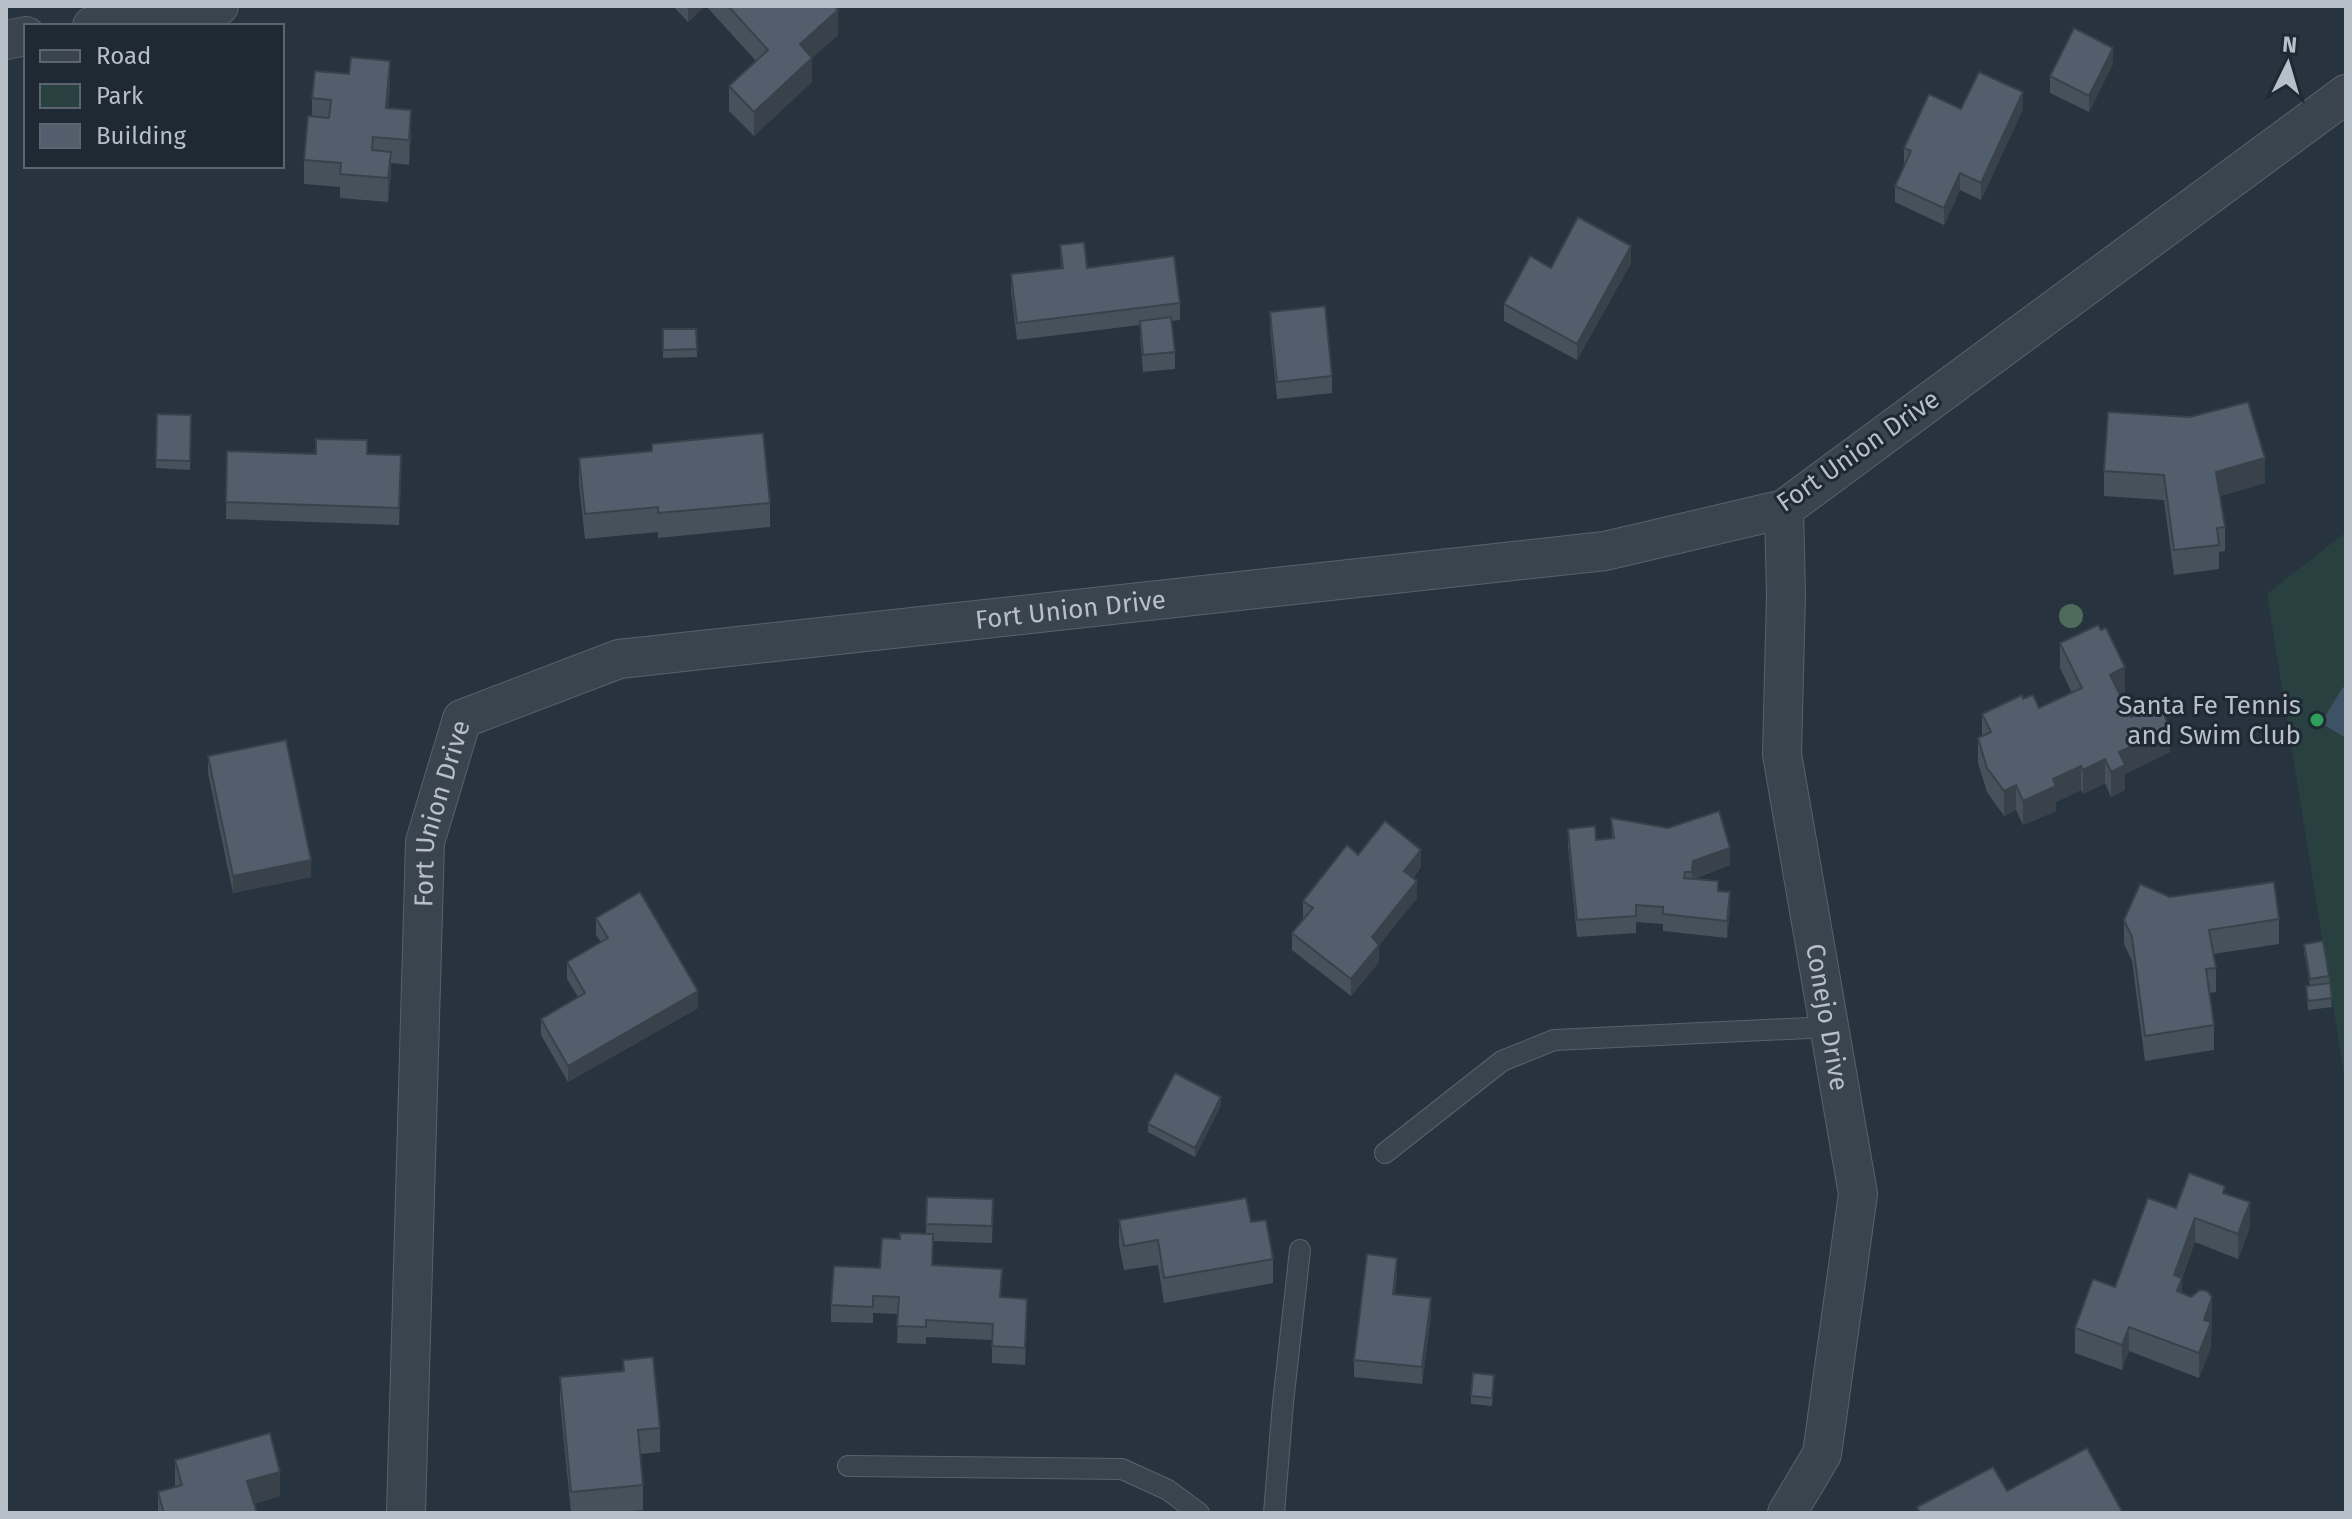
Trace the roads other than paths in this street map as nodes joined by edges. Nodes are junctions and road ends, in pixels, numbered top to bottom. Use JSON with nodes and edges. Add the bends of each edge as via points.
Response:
{"nodes":[{"id":1,"x":219,"y":6,"type":"edge"},
{"id":2,"x":105,"y":24,"type":"edge"},
{"id":3,"x":2346,"y":94,"type":"edge"},
{"id":4,"x":1784,"y":509,"type":"junction"},
{"id":5,"x":1829,"y":1027,"type":"junction"},
{"id":6,"x":1385,"y":1153,"type":"dead end"},
{"id":7,"x":1300,"y":1250,"type":"dead end"},
{"id":8,"x":848,"y":1466,"type":"dead end"},
{"id":9,"x":406,"y":1513,"type":"edge"},
{"id":10,"x":1199,"y":1513,"type":"edge"},
{"id":11,"x":1274,"y":1513,"type":"edge"},
{"id":12,"x":1787,"y":1513,"type":"edge"}],
"edges":[{"from":1,"to":2,"type":"street"},
{"from":3,"to":4,"type":"street","name":"Fort Union Drive"},
{"from":4,"to":5,"type":"street","name":"Conejo Drive","via":[[1782,754]]},
{"from":4,"to":9,"type":"street","name":"Fort Union Drive","via":[[1605,551],[619,659],[462,719],[425,842]]},
{"from":5,"to":6,"type":"lane","via":[[1554,1040],[1502,1061]]},
{"from":5,"to":12,"type":"street","name":"Conejo Drive","via":[[1858,1194],[1822,1454]]},
{"from":7,"to":11,"type":"lane"},
{"from":8,"to":10,"type":"lane","via":[[1122,1469],[1168,1490]]}]}
